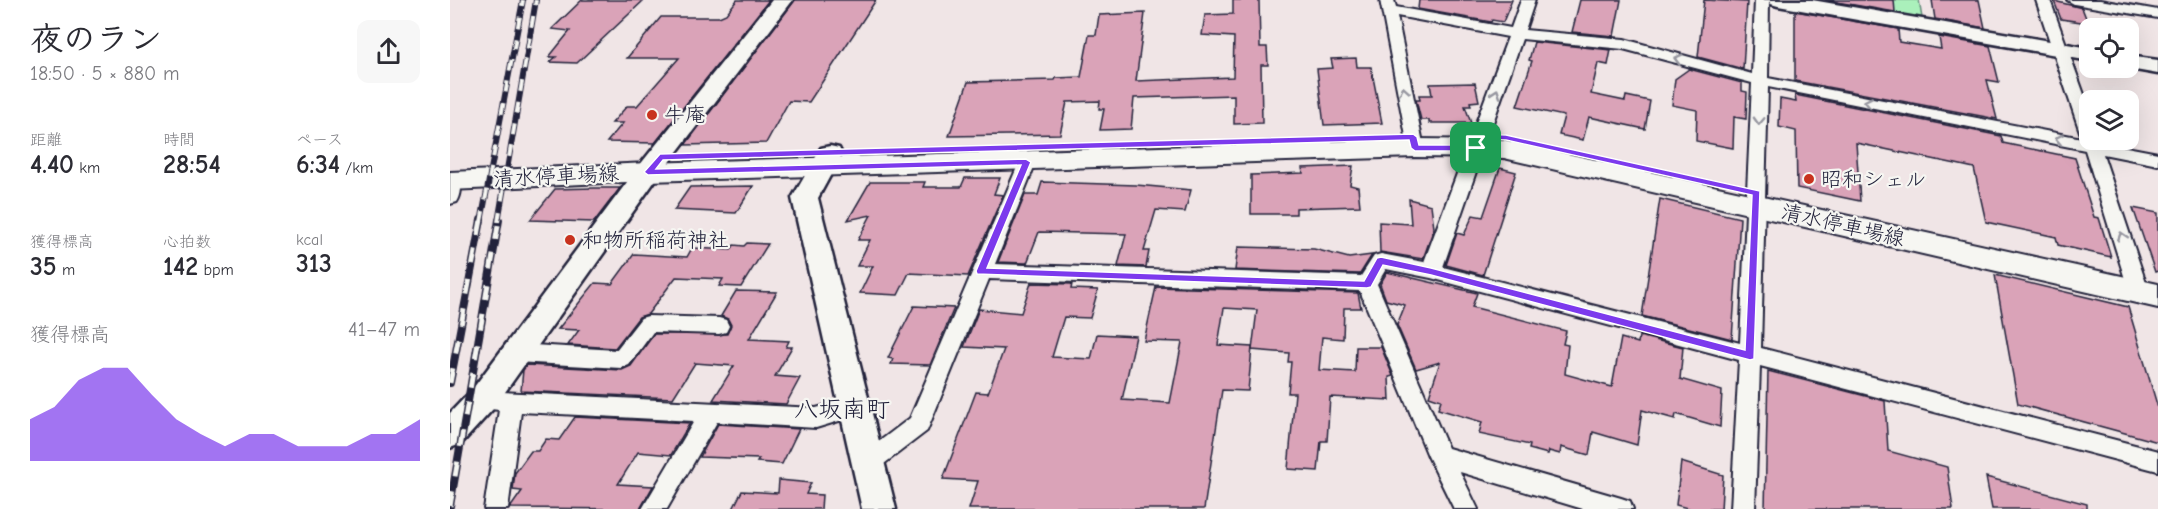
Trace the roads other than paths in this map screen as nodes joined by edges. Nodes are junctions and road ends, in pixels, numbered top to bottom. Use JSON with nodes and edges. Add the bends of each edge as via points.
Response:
{"nodes":[{"id":1,"x":783,"y":0,"type":"edge"},
{"id":2,"x":1528,"y":0,"type":"edge"},
{"id":3,"x":1762,"y":0,"type":"edge"},
{"id":4,"x":1778,"y":0,"type":"edge"},
{"id":5,"x":2043,"y":0,"type":"edge"},
{"id":6,"x":2074,"y":0,"type":"edge"},
{"id":7,"x":1388,"y":5,"type":"edge"},
{"id":8,"x":2158,"y":14,"type":"edge"},
{"id":9,"x":1517,"y":34,"type":"junction"},
{"id":10,"x":2061,"y":50,"type":"junction"},
{"id":11,"x":2079,"y":53,"type":"edge"},
{"id":12,"x":2139,"y":64,"type":"edge"},
{"id":13,"x":2158,"y":67,"type":"edge"},
{"id":14,"x":1761,"y":81,"type":"junction"},
{"id":15,"x":2079,"y":105,"type":"edge"},
{"id":16,"x":2079,"y":139,"type":"edge"},
{"id":17,"x":1479,"y":142,"type":"junction"},
{"id":18,"x":1414,"y":143,"type":"junction"},
{"id":19,"x":2095,"y":150,"type":"edge"},
{"id":20,"x":2124,"y":150,"type":"edge"},
{"id":21,"x":2158,"y":159,"type":"edge"},
{"id":22,"x":825,"y":161,"type":"junction"},
{"id":23,"x":1026,"y":162,"type":"junction"},
{"id":24,"x":654,"y":164,"type":"junction"},
{"id":25,"x":451,"y":182,"type":"edge"},
{"id":26,"x":1756,"y":199,"type":"junction"},
{"id":27,"x":981,"y":271,"type":"junction"},
{"id":28,"x":1431,"y":271,"type":"junction"},
{"id":29,"x":1367,"y":285,"type":"junction"},
{"id":30,"x":2148,"y":287,"type":"edge"},
{"id":31,"x":719,"y":326,"type":"dead end"},
{"id":32,"x":516,"y":353,"type":"junction"},
{"id":33,"x":1750,"y":356,"type":"junction"},
{"id":34,"x":482,"y":400,"type":"junction"},
{"id":35,"x":511,"y":402,"type":"junction"},
{"id":36,"x":854,"y":407,"type":"junction"},
{"id":37,"x":712,"y":411,"type":"junction"},
{"id":38,"x":450,"y":434,"type":"edge"},
{"id":39,"x":1440,"y":456,"type":"junction"},
{"id":40,"x":2158,"y":461,"type":"edge"},
{"id":41,"x":868,"y":463,"type":"junction"},
{"id":42,"x":496,"y":509,"type":"edge"},
{"id":43,"x":654,"y":509,"type":"edge"},
{"id":44,"x":879,"y":509,"type":"edge"},
{"id":45,"x":1466,"y":509,"type":"edge"},
{"id":46,"x":1621,"y":509,"type":"edge"},
{"id":47,"x":1743,"y":509,"type":"edge"}],
"edges":[{"from":1,"to":24,"type":"street"},
{"from":2,"to":9,"type":"street"},
{"from":3,"to":14,"type":"street"},
{"from":4,"to":10,"type":"street"},
{"from":5,"to":10,"type":"street"},
{"from":6,"to":8,"type":"street"},
{"from":7,"to":9,"type":"street"},
{"from":18,"to":7,"type":"street","one_way":true},
{"from":14,"to":9,"type":"street","one_way":true,"via":[[1624,44]]},
{"from":17,"to":9,"type":"street","one_way":true},
{"from":10,"to":11,"type":"street"},
{"from":10,"to":15,"type":"street"},
{"from":12,"to":13,"type":"street"},
{"from":16,"to":14,"type":"street","one_way":true},
{"from":14,"to":26,"type":"street","one_way":true},
{"from":17,"to":18,"type":"main road","name":"清水停車場線"},
{"from":17,"to":26,"type":"main road","name":"清水停車場線"},
{"from":17,"to":28,"type":"street"},
{"from":18,"to":22,"type":"main road","name":"清水停車場線"},
{"from":18,"to":23,"type":"main road","name":"清水停車場線"},
{"from":30,"to":19,"type":"street","one_way":true},
{"from":20,"to":21,"type":"street"},
{"from":22,"to":23,"type":"main road","name":"清水停車場線"},
{"from":22,"to":24,"type":"main road","name":"清水停車場線"},
{"from":22,"to":36,"type":"street","via":[[806,198]]},
{"from":23,"to":27,"type":"street"},
{"from":24,"to":25,"type":"main road","name":"清水停車場線"},
{"from":24,"to":32,"type":"street"},
{"from":26,"to":30,"type":"main road","name":"清水停車場線"},
{"from":26,"to":33,"type":"street"},
{"from":27,"to":29,"type":"street"},
{"from":27,"to":41,"type":"street","via":[[919,424]]},
{"from":28,"to":29,"type":"street","via":[[1381,261]]},
{"from":28,"to":33,"type":"street"},
{"from":29,"to":39,"type":"street"},
{"from":31,"to":32,"type":"street","via":[[648,324],[621,359]]},
{"from":32,"to":34,"type":"street"},
{"from":33,"to":40,"type":"street"},
{"from":33,"to":47,"type":"street"},
{"from":34,"to":35,"type":"street"},
{"from":34,"to":38,"type":"street"},
{"from":35,"to":37,"type":"street"},
{"from":35,"to":42,"type":"street"},
{"from":36,"to":37,"type":"street","via":[[816,418]]},
{"from":36,"to":41,"type":"street"},
{"from":37,"to":43,"type":"street"},
{"from":39,"to":45,"type":"street"},
{"from":39,"to":46,"type":"street"},
{"from":41,"to":44,"type":"street"}]}
